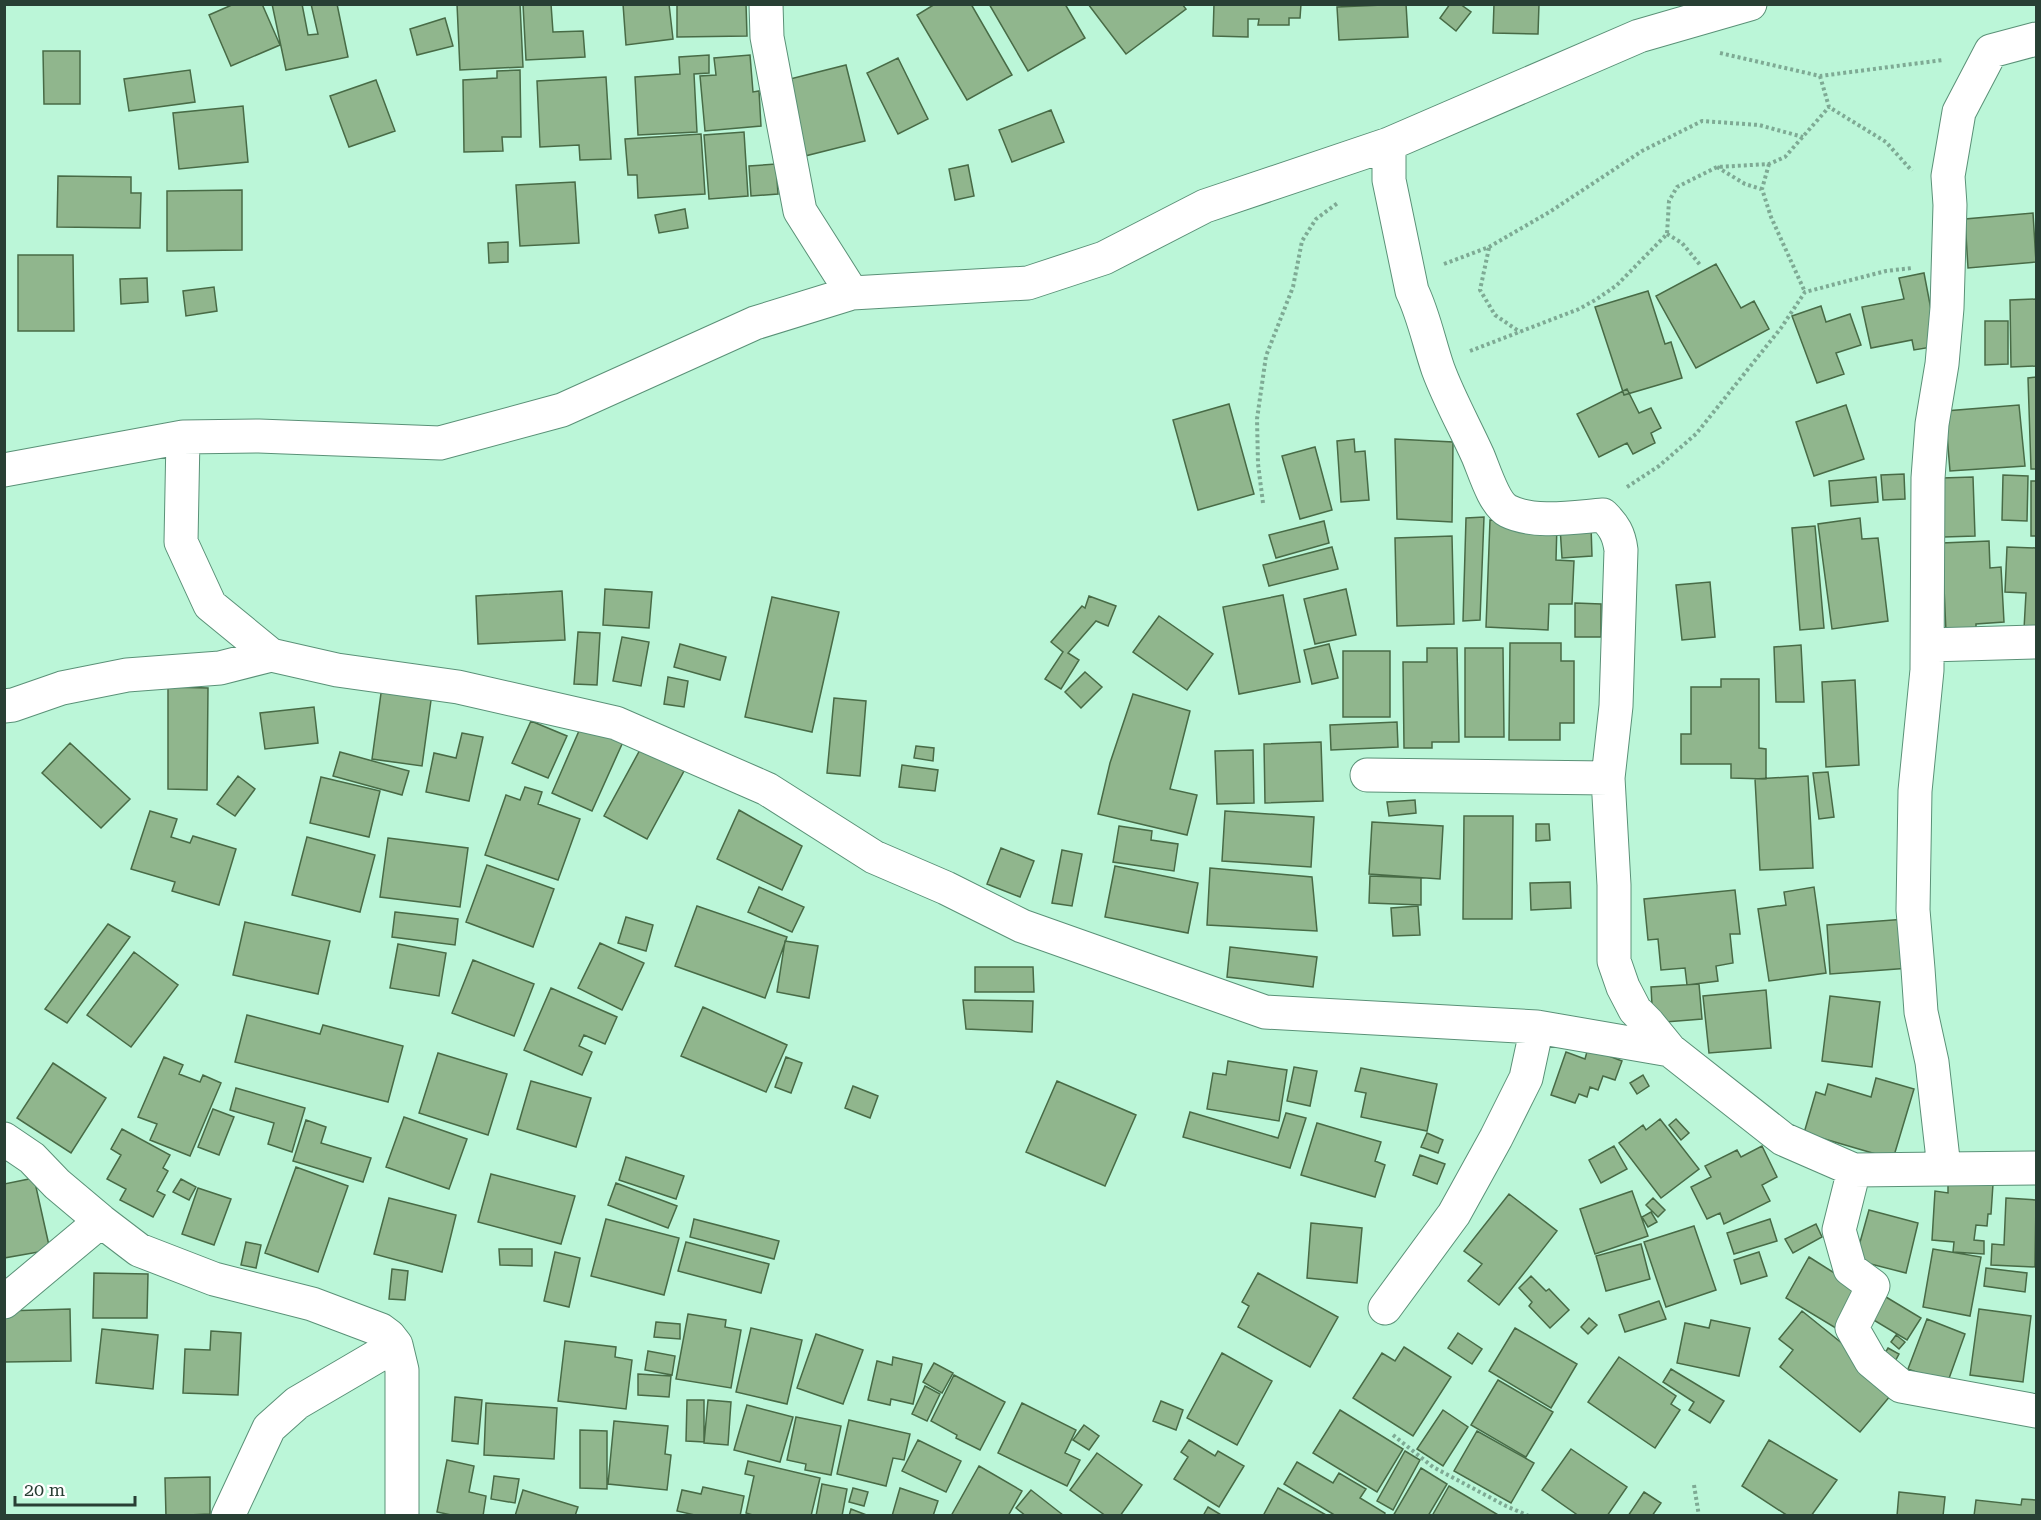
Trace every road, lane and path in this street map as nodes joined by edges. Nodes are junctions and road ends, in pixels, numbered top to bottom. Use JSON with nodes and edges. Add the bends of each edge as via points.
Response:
{"nodes":[{"id":1,"x":766,"y":4,"type":"edge"},
{"id":2,"x":1750,"y":4,"type":"edge"},
{"id":3,"x":2037,"y":39,"type":"edge"},
{"id":4,"x":1991,"y":51,"type":"junction"},
{"id":5,"x":1716,"y":52,"type":"dead end"},
{"id":6,"x":1820,"y":76,"type":"junction"},
{"id":7,"x":1829,"y":107,"type":"junction"},
{"id":8,"x":1803,"y":137,"type":"junction"},
{"id":9,"x":1389,"y":144,"type":"junction"},
{"id":10,"x":1769,"y":164,"type":"junction"},
{"id":11,"x":1717,"y":167,"type":"junction"},
{"id":12,"x":1389,"y":180,"type":"junction"},
{"id":13,"x":1761,"y":189,"type":"junction"},
{"id":14,"x":1950,"y":205,"type":"junction"},
{"id":15,"x":1667,"y":234,"type":"junction"},
{"id":16,"x":1489,"y":247,"type":"junction"},
{"id":17,"x":1948,"y":265,"type":"junction"},
{"id":18,"x":1701,"y":266,"type":"dead end"},
{"id":19,"x":1410,"y":278,"type":"junction"},
{"id":20,"x":1805,"y":292,"type":"junction"},
{"id":21,"x":852,"y":293,"type":"junction"},
{"id":22,"x":1520,"y":332,"type":"junction"},
{"id":23,"x":1437,"y":368,"type":"junction"},
{"id":24,"x":183,"y":437,"type":"junction"},
{"id":25,"x":4,"y":470,"type":"edge"},
{"id":26,"x":1263,"y":503,"type":"dead end"},
{"id":27,"x":1603,"y":514,"type":"junction"},
{"id":28,"x":2037,"y":642,"type":"edge"},
{"id":29,"x":1929,"y":645,"type":"junction"},
{"id":30,"x":271,"y":655,"type":"junction"},
{"id":31,"x":4,"y":706,"type":"edge"},
{"id":32,"x":1367,"y":775,"type":"dead end"},
{"id":33,"x":1608,"y":778,"type":"junction"},
{"id":34,"x":1537,"y":1027,"type":"junction"},
{"id":35,"x":1670,"y":1050,"type":"junction"},
{"id":36,"x":4,"y":1139,"type":"edge"},
{"id":37,"x":1944,"y":1168,"type":"junction"},
{"id":38,"x":2037,"y":1168,"type":"edge"},
{"id":39,"x":1854,"y":1170,"type":"junction"},
{"id":40,"x":101,"y":1221,"type":"junction"},
{"id":41,"x":4,"y":1302,"type":"edge"},
{"id":42,"x":1385,"y":1308,"type":"dead end"},
{"id":43,"x":396,"y":1345,"type":"junction"},
{"id":44,"x":2037,"y":1411,"type":"edge"},
{"id":45,"x":1393,"y":1435,"type":"dead end"},
{"id":46,"x":1694,"y":1485,"type":"dead end"},
{"id":47,"x":228,"y":1515,"type":"edge"},
{"id":48,"x":402,"y":1515,"type":"edge"},
{"id":49,"x":1529,"y":1515,"type":"edge"},
{"id":50,"x":1699,"y":1515,"type":"edge"}],
"edges":[{"from":1,"to":21,"type":"street","via":[[766,37],[800,211]]},
{"from":2,"to":9,"type":"street","via":[[1640,36]]},
{"from":3,"to":4,"type":"street"},
{"from":4,"to":6,"type":"path"},
{"from":4,"to":14,"type":"street","via":[[1959,112],[1948,176]]},
{"from":5,"to":6,"type":"path"},
{"from":6,"to":7,"type":"path"},
{"from":7,"to":8,"type":"path"},
{"from":7,"to":14,"type":"path","via":[[1886,142],[1937,199]]},
{"from":8,"to":10,"type":"path","via":[[1785,157]]},
{"from":8,"to":16,"type":"path","via":[[1760,125],[1702,122],[1642,151]]},
{"from":9,"to":12,"type":"street"},
{"from":9,"to":21,"type":"street","via":[[1205,206],[1104,258],[1028,283]]},
{"from":10,"to":11,"type":"path"},
{"from":10,"to":13,"type":"path"},
{"from":11,"to":13,"type":"path"},
{"from":11,"to":15,"type":"path","via":[[1677,187],[1669,201]]},
{"from":12,"to":19,"type":"street"},
{"from":12,"to":26,"type":"path","via":[[1347,197],[1316,219],[1302,241],[1293,287],[1266,356],[1263,376],[1257,419]]},
{"from":13,"to":20,"type":"path"},
{"from":14,"to":17,"type":"street"},
{"from":15,"to":18,"type":"path","via":[[1682,243]]},
{"from":15,"to":22,"type":"path","via":[[1617,285],[1597,299]]},
{"from":16,"to":19,"type":"path"},
{"from":16,"to":22,"type":"path","via":[[1480,290],[1495,315]]},
{"from":17,"to":20,"type":"path","via":[[1886,271]]},
{"from":17,"to":29,"type":"street","via":[[1942,364],[1928,478]]},
{"from":19,"to":23,"type":"street"},
{"from":20,"to":27,"type":"path","via":[[1696,434],[1659,466],[1622,490]]},
{"from":21,"to":24,"type":"street","via":[[755,323],[562,410],[441,443]]},
{"from":22,"to":23,"type":"path"},
{"from":23,"to":27,"type":"street","via":[[1490,485],[1506,510],[1529,518]]},
{"from":24,"to":25,"type":"street"},
{"from":24,"to":30,"type":"street","via":[[181,542],[210,606]]},
{"from":27,"to":33,"type":"street","via":[[1619,536],[1621,550],[1616,706]]},
{"from":28,"to":29,"type":"street"},
{"from":29,"to":37,"type":"street","via":[[1915,791],[1913,910],[1921,1012],[1932,1062]]},
{"from":30,"to":31,"type":"street","via":[[220,668],[127,675],[62,687]]},
{"from":30,"to":34,"type":"street","via":[[337,670],[458,687],[616,723],[767,789],[874,857],[1022,926],[1265,1012]]},
{"from":32,"to":33,"type":"street"},
{"from":33,"to":35,"type":"street","via":[[1614,961],[1635,1010]]},
{"from":34,"to":35,"type":"street"},
{"from":34,"to":42,"type":"street","via":[[1526,1078],[1496,1137],[1454,1214]]},
{"from":35,"to":39,"type":"street","via":[[1784,1139]]},
{"from":36,"to":40,"type":"street","via":[[32,1158]]},
{"from":37,"to":38,"type":"street"},
{"from":37,"to":39,"type":"street"},
{"from":39,"to":44,"type":"street","via":[[1839,1230],[1850,1269],[1873,1286],[1852,1328],[1871,1361],[1901,1386]]},
{"from":40,"to":41,"type":"street"},
{"from":40,"to":43,"type":"street","via":[[149,1254],[214,1279],[312,1304],[381,1330]]},
{"from":43,"to":47,"type":"street","via":[[297,1403],[269,1428]]},
{"from":43,"to":48,"type":"street","via":[[402,1370]]},
{"from":45,"to":49,"type":"path","via":[[1433,1467]]},
{"from":46,"to":50,"type":"path"}]}
